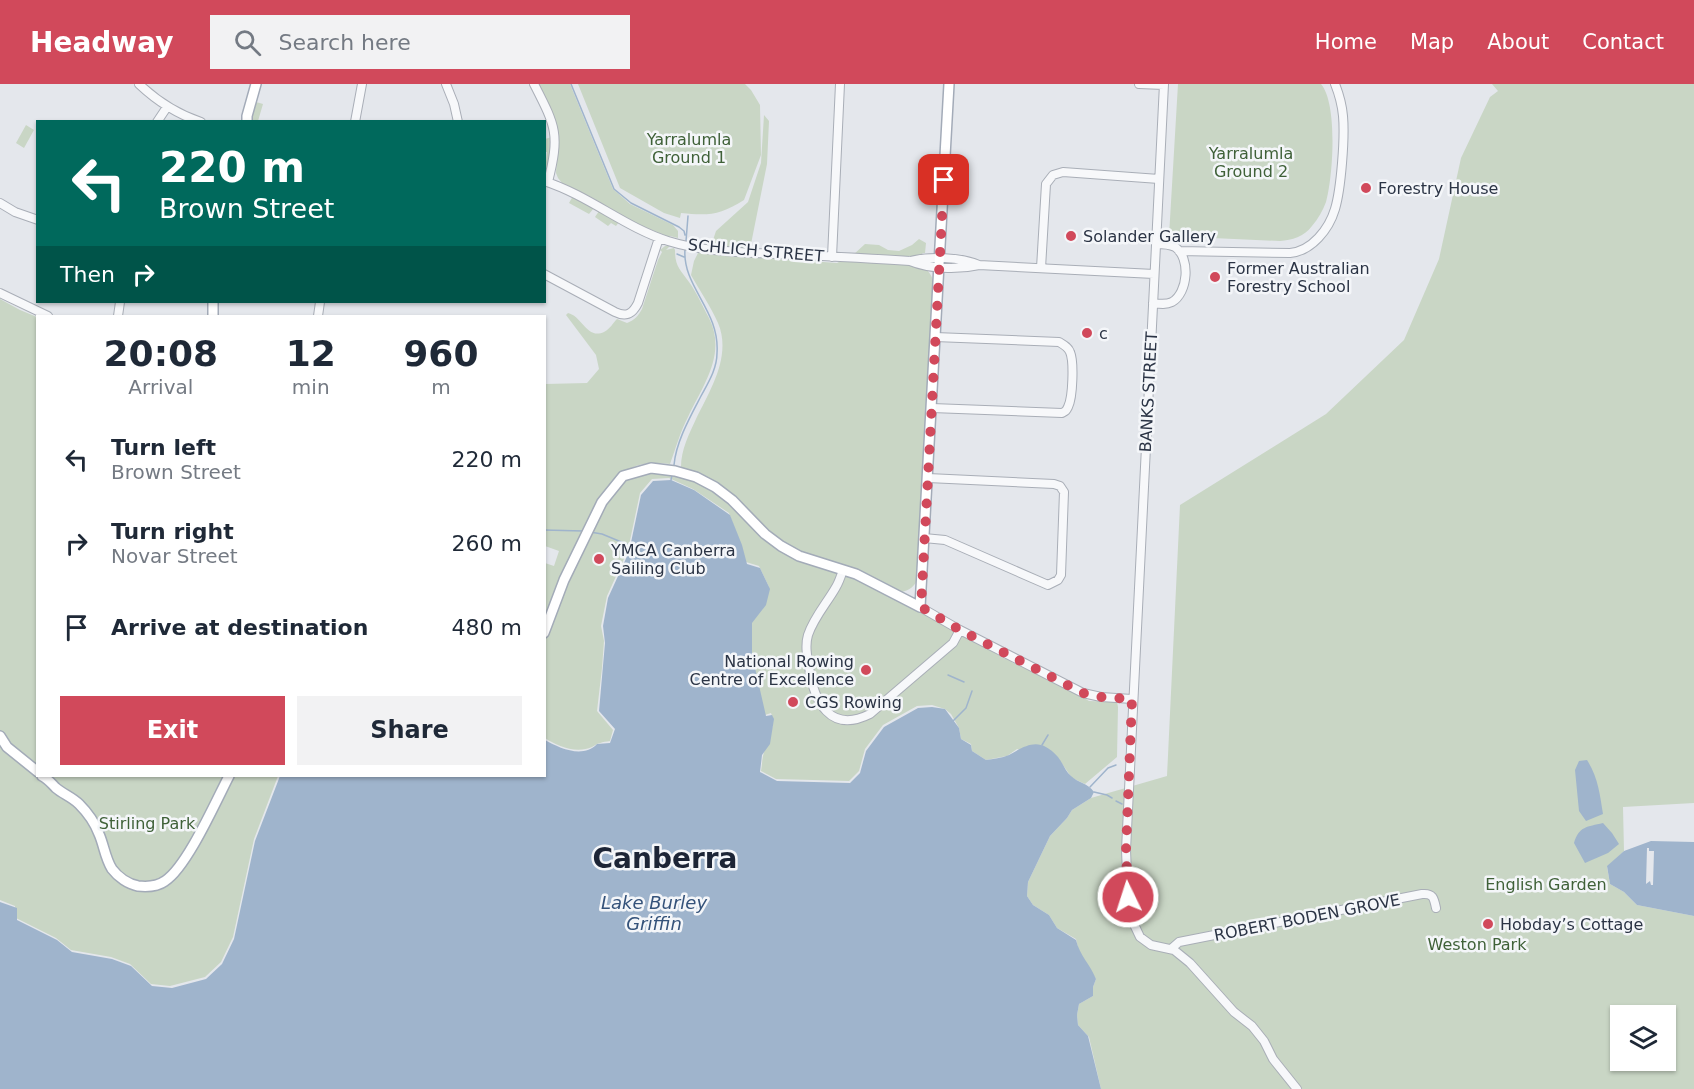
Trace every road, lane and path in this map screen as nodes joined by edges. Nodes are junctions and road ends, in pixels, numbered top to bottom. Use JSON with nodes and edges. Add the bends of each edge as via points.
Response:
{"nodes":[{"id":1,"x":139,"y":84,"type":"edge"},
{"id":2,"x":256,"y":84,"type":"edge"},
{"id":3,"x":362,"y":84,"type":"edge"},
{"id":4,"x":446,"y":84,"type":"edge"},
{"id":5,"x":534,"y":84,"type":"edge"},
{"id":6,"x":840,"y":84,"type":"edge"},
{"id":7,"x":949,"y":84,"type":"edge"},
{"id":8,"x":1139,"y":84,"type":"edge"},
{"id":9,"x":1335,"y":84,"type":"edge"},
{"id":10,"x":1164,"y":85,"type":"edge"},
{"id":11,"x":167,"y":107,"type":"junction"},
{"id":12,"x":158,"y":120,"type":"edge"},
{"id":13,"x":196,"y":120,"type":"edge"},
{"id":14,"x":246,"y":120,"type":"edge"},
{"id":15,"x":355,"y":120,"type":"edge"},
{"id":16,"x":458,"y":120,"type":"edge"},
{"id":17,"x":1159,"y":179,"type":"junction"},
{"id":18,"x":546,"y":182,"type":"edge"},
{"id":19,"x":0,"y":203,"type":"edge"},
{"id":20,"x":36,"y":219,"type":"edge"},
{"id":21,"x":659,"y":238,"type":"junction"},
{"id":22,"x":1156,"y":244,"type":"junction"},
{"id":23,"x":1179,"y":251,"type":"junction"},
{"id":24,"x":832,"y":257,"type":"junction"},
{"id":25,"x":940,"y":263,"type":"junction"},
{"id":26,"x":1041,"y":268,"type":"junction"},
{"id":27,"x":1154,"y":274,"type":"junction"},
{"id":28,"x":546,"y":275,"type":"edge"},
{"id":29,"x":0,"y":293,"type":"edge"},
{"id":30,"x":1153,"y":303,"type":"junction"},
{"id":31,"x":46,"y":315,"type":"edge"},
{"id":32,"x":935,"y":337,"type":"junction"},
{"id":33,"x":932,"y":408,"type":"junction"},
{"id":34,"x":928,"y":478,"type":"junction"},
{"id":35,"x":924,"y":538,"type":"junction"},
{"id":36,"x":843,"y":570,"type":"junction"},
{"id":37,"x":922,"y":586,"type":"junction"},
{"id":38,"x":899,"y":596,"type":"junction"},
{"id":39,"x":921,"y":607,"type":"junction"},
{"id":40,"x":546,"y":628,"type":"edge"},
{"id":41,"x":960,"y":630,"type":"junction"},
{"id":42,"x":1132,"y":699,"type":"junction"},
{"id":43,"x":0,"y":736,"type":"edge"},
{"id":44,"x":36,"y":770,"type":"edge"},
{"id":45,"x":44,"y":777,"type":"edge"},
{"id":46,"x":228,"y":777,"type":"edge"},
{"id":47,"x":1436,"y":908,"type":"dead end"},
{"id":48,"x":1171,"y":949,"type":"junction"},
{"id":49,"x":1297,"y":1089,"type":"edge"}],
"edges":[{"from":1,"to":11,"type":"street"},
{"from":2,"to":14,"type":"main road"},
{"from":3,"to":15,"type":"street"},
{"from":4,"to":16,"type":"street"},
{"from":5,"to":18,"type":"street","via":[[555,134],[555,156]]},
{"from":6,"to":24,"type":"street"},
{"from":7,"to":25,"type":"main road"},
{"from":8,"to":10,"type":"street"},
{"from":9,"to":23,"type":"street","via":[[1343,116],[1338,196],[1335,211],[1319,238],[1296,252],[1283,254]]},
{"from":10,"to":17,"type":"street","name":"BANKS STREET"},
{"from":11,"to":12,"type":"street"},
{"from":11,"to":13,"type":"street"},
{"from":17,"to":22,"type":"street","name":"BANKS STREET"},
{"from":17,"to":26,"type":"street","via":[[1063,172],[1053,175],[1046,184]]},
{"from":18,"to":21,"type":"street","name":"SCHLICH STREET","via":[[573,192]]},
{"from":19,"to":20,"type":"street"},
{"from":21,"to":24,"type":"street","name":"SCHLICH STREET","via":[[709,250]]},
{"from":21,"to":28,"type":"street","via":[[631,314],[615,312]]},
{"from":22,"to":23,"type":"street","via":[[1170,245]]},
{"from":22,"to":27,"type":"street","name":"BANKS STREET"},
{"from":23,"to":30,"type":"street","via":[[1185,266],[1181,292],[1170,303]]},
{"from":24,"to":25,"type":"street","name":"SCHLICH STREET","via":[[910,261],[921,258]]},
{"from":25,"to":26,"type":"street","name":"SCHLICH STREET","via":[[969,261],[979,265]]},
{"from":25,"to":32,"type":"main road"},
{"from":26,"to":27,"type":"street","name":"SCHLICH STREET"},
{"from":27,"to":30,"type":"street","name":"BANKS STREET"},
{"from":29,"to":31,"type":"street"},
{"from":30,"to":42,"type":"street","name":"BANKS STREET"},
{"from":32,"to":33,"type":"main road"},
{"from":32,"to":33,"type":"street","via":[[1059,342],[1071,353],[1072,364],[1070,402],[1062,413]]},
{"from":33,"to":34,"type":"main road"},
{"from":34,"to":35,"type":"main road"},
{"from":34,"to":35,"type":"street","via":[[1060,486],[1064,492],[1061,575],[1048,585],[945,540]]},
{"from":35,"to":37,"type":"main road"},
{"from":36,"to":38,"type":"main road"},
{"from":36,"to":40,"type":"main road","via":[[781,546],[715,487],[696,477],[651,468],[623,476],[602,502]]},
{"from":36,"to":41,"type":"street","via":[[811,628],[806,647],[815,694],[830,715],[859,720],[870,714],[953,642]]},
{"from":37,"to":38,"type":"main road"},
{"from":37,"to":39,"type":"main road"},
{"from":38,"to":39,"type":"main road"},
{"from":39,"to":41,"type":"street"},
{"from":41,"to":42,"type":"street","via":[[1083,693]]},
{"from":42,"to":48,"type":"street","name":"BANKS STREET","via":[[1128,897],[1140,937],[1151,945]]},
{"from":43,"to":44,"type":"main road","via":[[7,747]]},
{"from":45,"to":46,"type":"main road","via":[[78,803],[95,825],[112,870],[132,884],[143,886],[163,883],[175,873]]},
{"from":47,"to":48,"type":"street","name":"ROBERT BODEN GROVE","via":[[1433,897],[1422,894],[1179,942]]},
{"from":48,"to":49,"type":"street","via":[[1252,1026]]}]}
